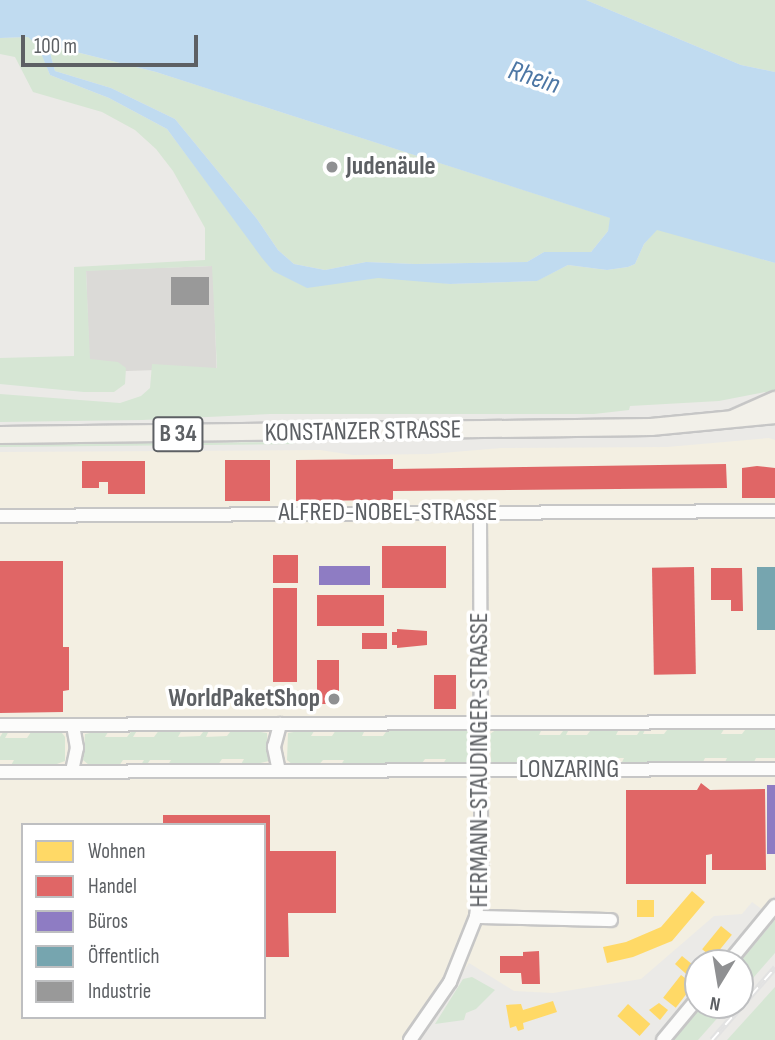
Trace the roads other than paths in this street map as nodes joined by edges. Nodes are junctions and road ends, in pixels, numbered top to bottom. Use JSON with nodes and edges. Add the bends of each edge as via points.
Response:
{"nodes":[{"id":1,"x":775,"y":400,"type":"edge"},
{"id":2,"x":775,"y":415,"type":"edge"},
{"id":3,"x":725,"y":422,"type":"junction"},
{"id":4,"x":0,"y":435,"type":"edge"},
{"id":5,"x":775,"y":510,"type":"edge"},
{"id":6,"x":480,"y":513,"type":"junction"},
{"id":7,"x":0,"y":516,"type":"edge"},
{"id":8,"x":775,"y":722,"type":"edge"},
{"id":9,"x":481,"y":723,"type":"junction"},
{"id":10,"x":279,"y":724,"type":"junction"},
{"id":11,"x":0,"y":725,"type":"edge"},
{"id":12,"x":73,"y":725,"type":"junction"},
{"id":13,"x":774,"y":769,"type":"edge"},
{"id":14,"x":72,"y":771,"type":"junction"},
{"id":15,"x":279,"y":771,"type":"junction"},
{"id":16,"x":480,"y":771,"type":"junction"},
{"id":17,"x":0,"y":772,"type":"edge"},
{"id":18,"x":775,"y":906,"type":"edge"},
{"id":19,"x":476,"y":918,"type":"junction"},
{"id":20,"x":611,"y":920,"type":"dead end"},
{"id":21,"x":740,"y":949,"type":"edge"},
{"id":22,"x":684,"y":1015,"type":"edge"},
{"id":23,"x":410,"y":1040,"type":"edge"},
{"id":24,"x":663,"y":1040,"type":"edge"}],
"edges":[{"from":1,"to":3,"type":"main road","name":"KONSTANZER STRASSE","number":"B 34"},
{"from":2,"to":3,"type":"main road","name":"KONSTANZER STRASSE","number":"B 34"},
{"from":3,"to":4,"type":"main road","name":"KONSTANZER STRASSE","number":"B 34","via":[[416,432]]},
{"from":5,"to":6,"type":"street","name":"ALFRED-NOBEL-STRASSE"},
{"from":6,"to":7,"type":"street","name":"ALFRED-NOBEL-STRASSE"},
{"from":6,"to":9,"type":"street","name":"HERMANN-STAUDINGER-STRASSE"},
{"from":8,"to":9,"type":"street","name":"LONZARING"},
{"from":9,"to":10,"type":"street","name":"LONZARING"},
{"from":9,"to":16,"type":"street","name":"HERMANN-STAUDINGER-STRASSE"},
{"from":10,"to":12,"type":"street","name":"LONZARING"},
{"from":10,"to":15,"type":"street","via":[[274,747]]},
{"from":11,"to":12,"type":"street","name":"LONZARING"},
{"from":12,"to":14,"type":"street","via":[[77,748]]},
{"from":13,"to":16,"type":"street","name":"LONZARING"},
{"from":14,"to":15,"type":"street","name":"LONZARING"},
{"from":14,"to":17,"type":"street","name":"LONZARING"},
{"from":15,"to":16,"type":"street","name":"LONZARING"},
{"from":16,"to":19,"type":"street","name":"HERMANN-STAUDINGER-STRASSE","via":[[481,875]]},
{"from":18,"to":21,"type":"street"},
{"from":19,"to":20,"type":"street","name":"HERMANN-STAUDINGER-STRASSE"},
{"from":19,"to":23,"type":"street","via":[[450,982]]},
{"from":22,"to":24,"type":"street"}]}
